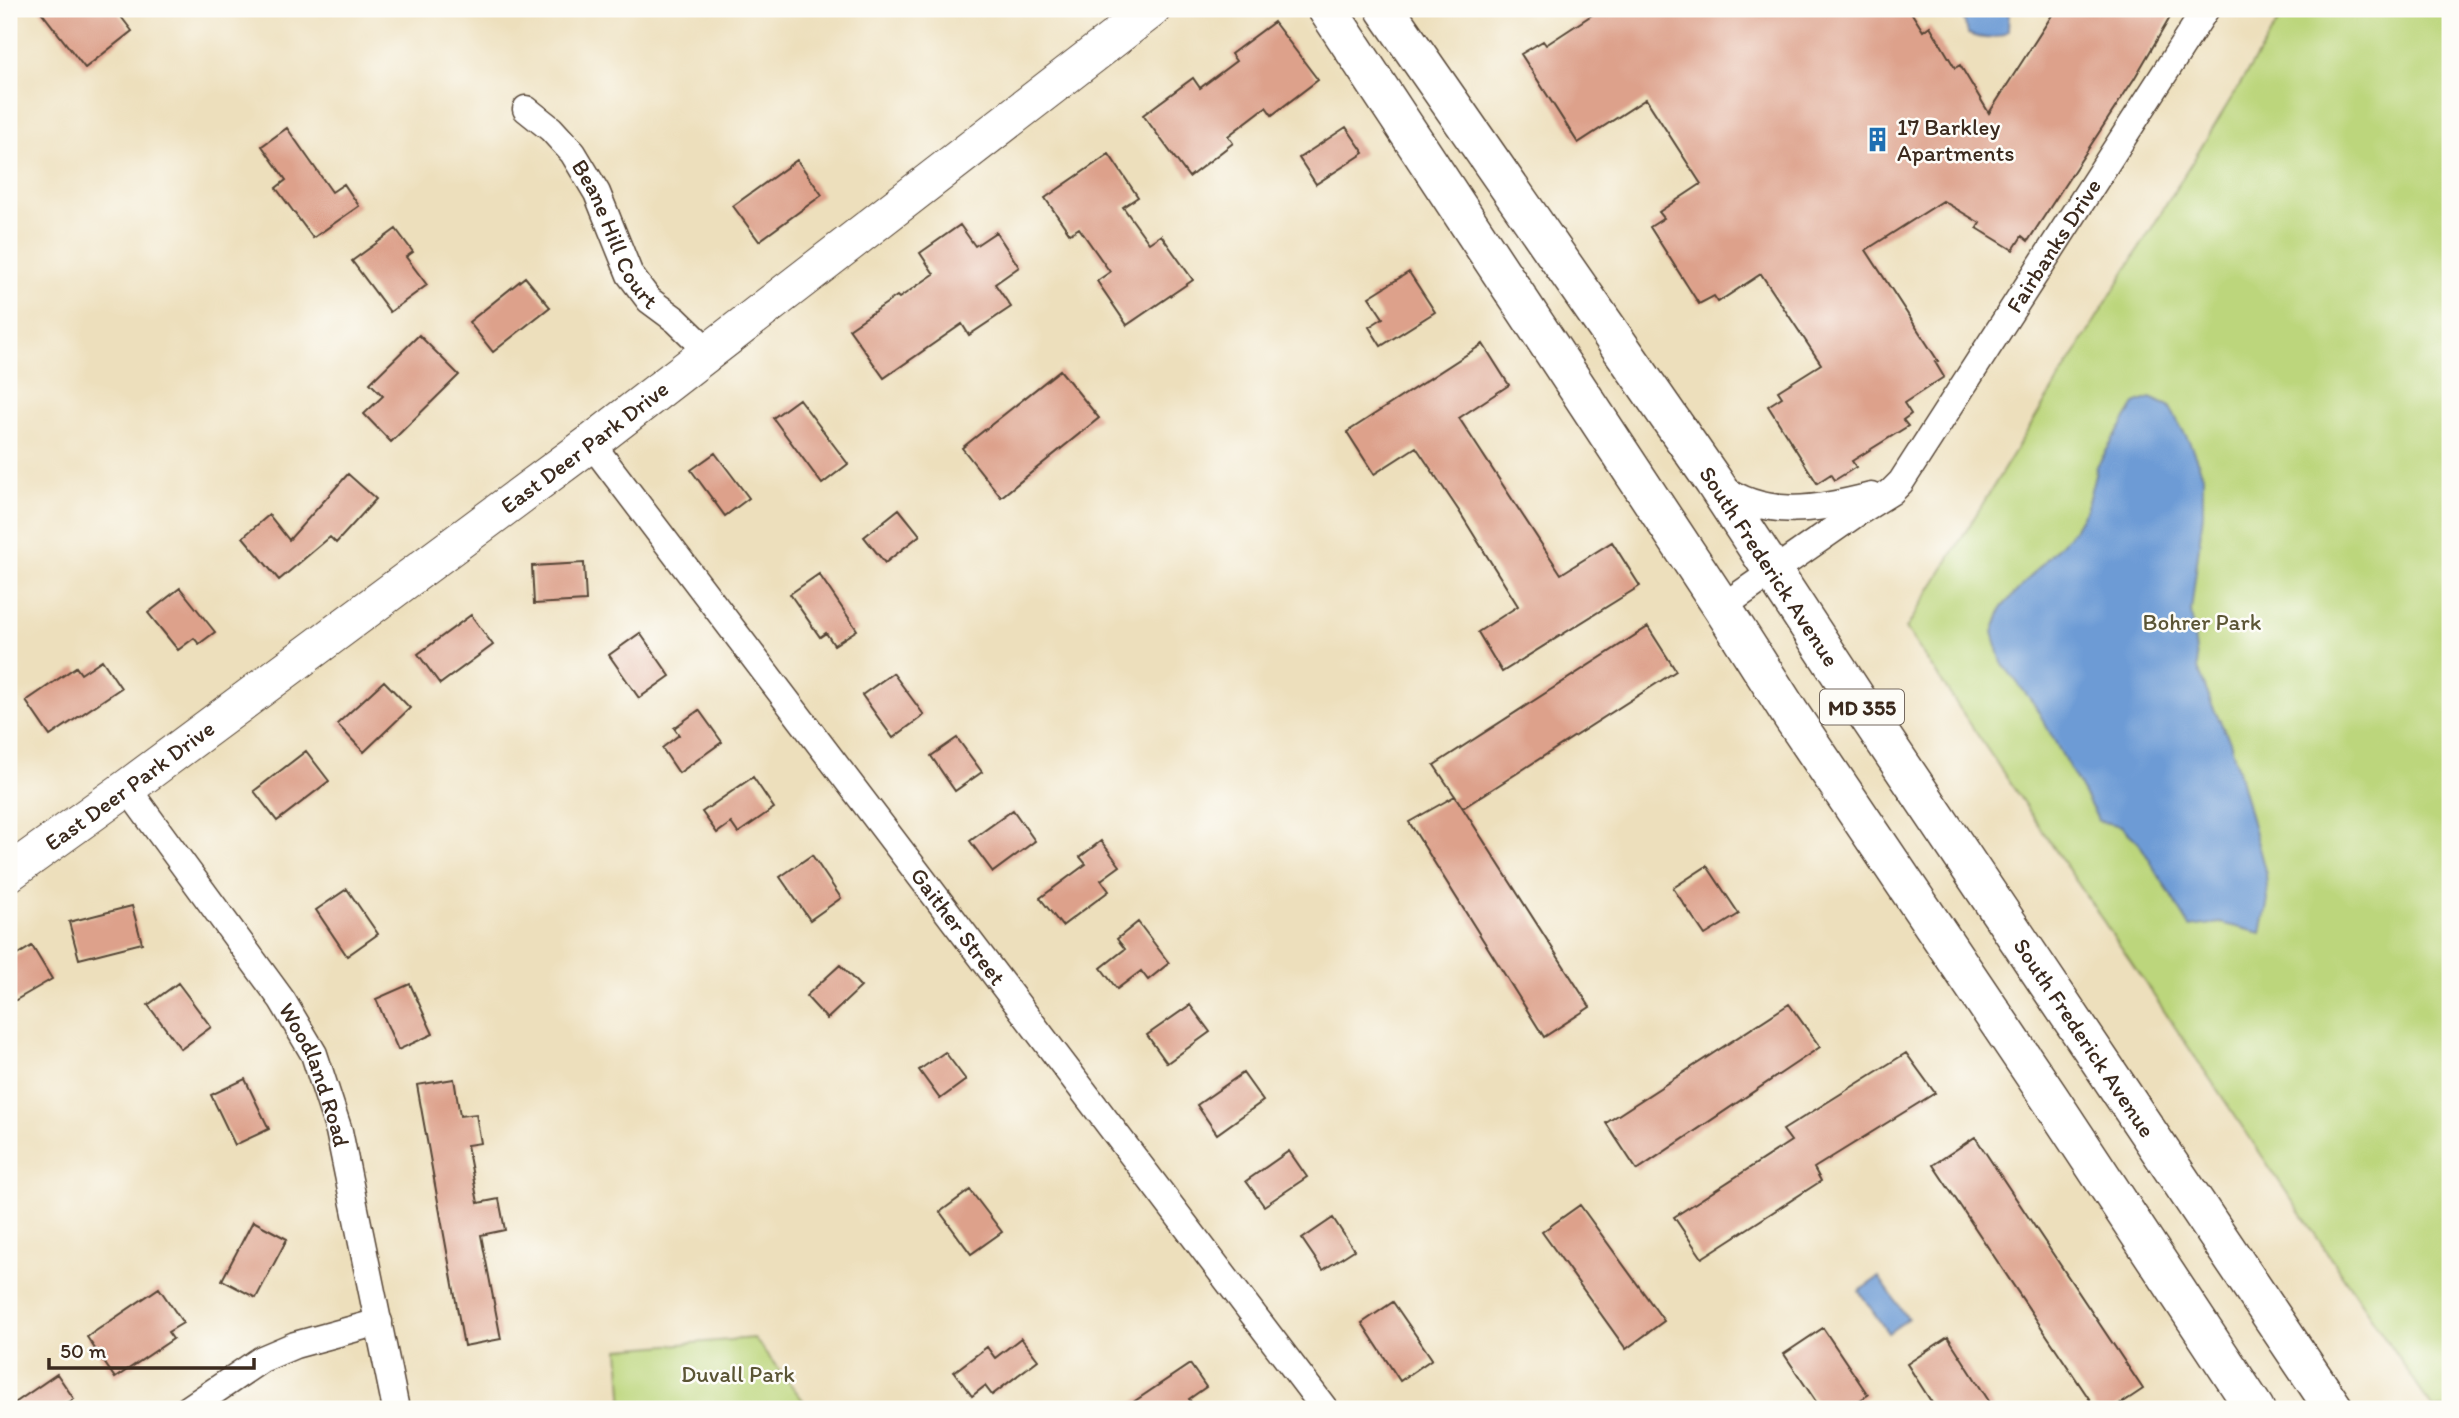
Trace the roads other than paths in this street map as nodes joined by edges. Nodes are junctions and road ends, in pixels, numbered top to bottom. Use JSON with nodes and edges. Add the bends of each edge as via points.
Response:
{"nodes":[{"id":1,"x":1152,"y":9,"type":"edge"},
{"id":2,"x":1326,"y":9,"type":"edge"},
{"id":3,"x":1385,"y":9,"type":"edge"},
{"id":4,"x":2206,"y":9,"type":"edge"},
{"id":5,"x":526,"y":109,"type":"dead end"},
{"id":6,"x":709,"y":352,"type":"junction"},
{"id":7,"x":591,"y":443,"type":"junction"},
{"id":8,"x":1714,"y":482,"type":"junction"},
{"id":9,"x":1901,"y":482,"type":"junction"},
{"id":10,"x":1773,"y":572,"type":"junction"},
{"id":11,"x":1722,"y":607,"type":"junction"},
{"id":12,"x":127,"y":788,"type":"junction"},
{"id":13,"x":9,"y":873,"type":"edge"},
{"id":14,"x":379,"y":1322,"type":"junction"},
{"id":15,"x":188,"y":1409,"type":"edge"},
{"id":16,"x":396,"y":1409,"type":"edge"},
{"id":17,"x":1325,"y":1409,"type":"edge"},
{"id":18,"x":2255,"y":1409,"type":"edge"},
{"id":19,"x":2334,"y":1409,"type":"edge"}],
"edges":[{"from":1,"to":6,"type":"street","name":"East Deer Park Drive"},
{"from":2,"to":11,"type":"main road","number":"MD 355"},
{"from":3,"to":8,"type":"main road","name":"South Frederick Avenue","number":"MD 355"},
{"from":4,"to":9,"type":"street","name":"Fairbanks Drive"},
{"from":5,"to":6,"type":"street","name":"Beane Hill Court","via":[[573,153],[597,193],[630,275],[649,300]]},
{"from":6,"to":7,"type":"street","name":"East Deer Park Drive"},
{"from":7,"to":12,"type":"street","name":"East Deer Park Drive"},
{"from":7,"to":17,"type":"street","name":"Gaither Street"},
{"from":8,"to":9,"type":"street","via":[[1762,506],[1797,510],[1873,495]]},
{"from":8,"to":10,"type":"main road","name":"South Frederick Avenue","number":"MD 355"},
{"from":9,"to":10,"type":"street","name":"Fairbanks Drive"},
{"from":10,"to":11,"type":"street","name":"Fairbanks Drive"},
{"from":10,"to":19,"type":"main road","name":"South Frederick Avenue","number":"MD 355"},
{"from":11,"to":18,"type":"main road","number":"MD 355"},
{"from":12,"to":13,"type":"street","name":"East Deer Park Drive"},
{"from":12,"to":14,"type":"street","name":"Woodland Road","via":[[282,1000],[314,1055],[339,1131]]},
{"from":14,"to":15,"type":"street","via":[[262,1359]]},
{"from":14,"to":16,"type":"street","name":"Woodland Road"}]}
